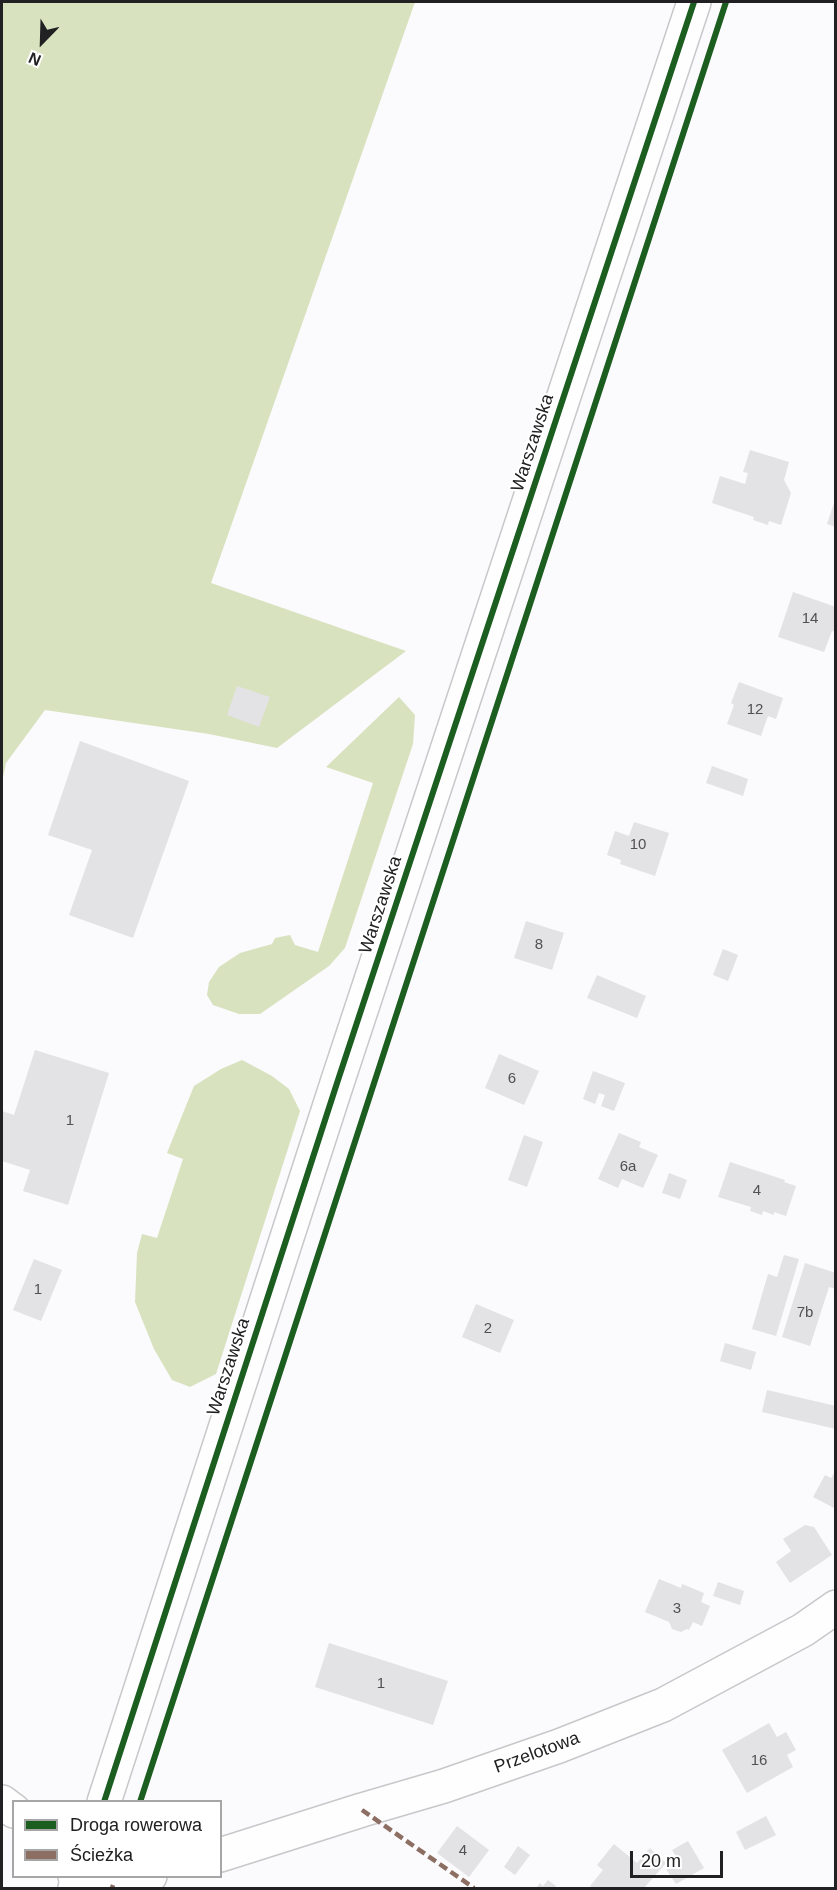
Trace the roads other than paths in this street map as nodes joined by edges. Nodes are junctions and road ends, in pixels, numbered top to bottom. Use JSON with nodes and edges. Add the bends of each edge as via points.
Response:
{"nodes":[{"id":1,"x":691,"y":7,"type":"edge"},
{"id":2,"x":836,"y":1607,"type":"edge"},
{"id":3,"x":803,"y":1630,"type":"junction"},
{"id":4,"x":836,"y":1641,"type":"edge"},
{"id":5,"x":105,"y":1800,"type":"edge"},
{"id":6,"x":222,"y":1854,"type":"edge"},
{"id":7,"x":142,"y":1878,"type":"edge"},
{"id":8,"x":77,"y":1881,"type":"edge"}],
"edges":[{"from":1,"to":5,"type":"street","name":"Warszawska"},
{"from":2,"to":3,"type":"street","name":"Przelotowa"},
{"from":3,"to":4,"type":"street"},
{"from":3,"to":6,"type":"street","name":"Przelotowa","via":[[663,1705],[559,1746]]},
{"from":7,"to":8,"type":"street","via":[[100,1888]]}]}
